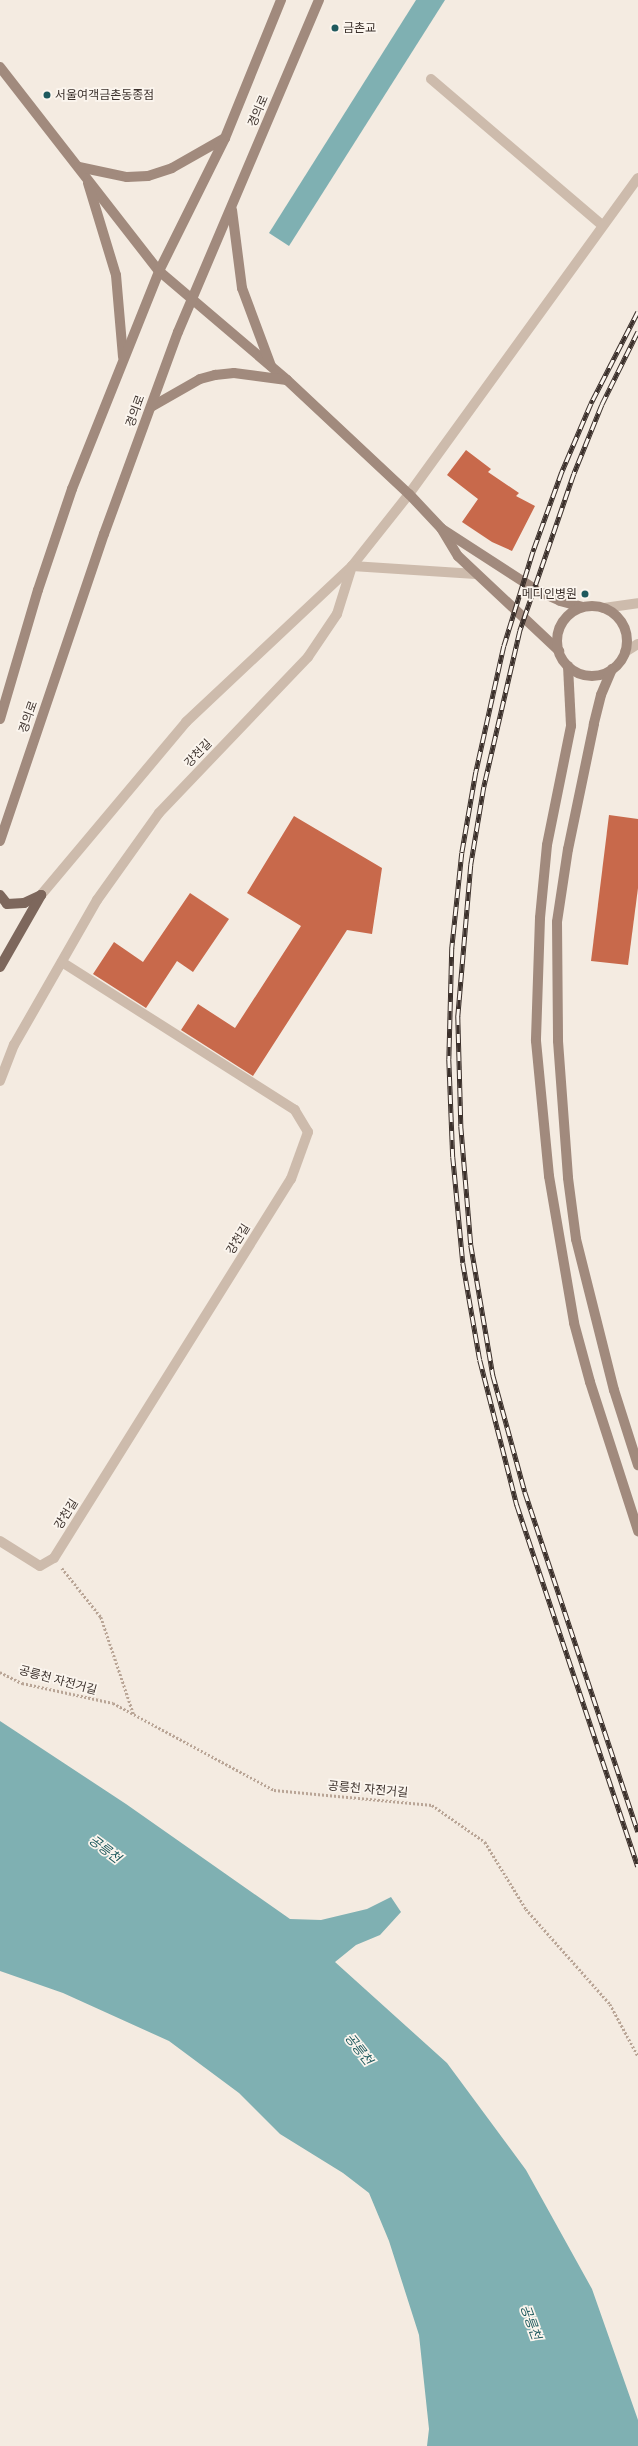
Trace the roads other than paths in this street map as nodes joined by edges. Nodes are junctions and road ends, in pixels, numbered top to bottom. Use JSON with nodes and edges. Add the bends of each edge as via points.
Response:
{"nodes":[{"id":1,"x":281,"y":0,"type":"edge"},
{"id":2,"x":319,"y":0,"type":"edge"},
{"id":3,"x":0,"y":67,"type":"edge"},
{"id":4,"x":431,"y":79,"type":"dead end"},
{"id":5,"x":225,"y":138,"type":"junction"},
{"id":6,"x":79,"y":167,"type":"junction"},
{"id":7,"x":87,"y":177,"type":"junction"},
{"id":8,"x":638,"y":178,"type":"edge"},
{"id":9,"x":232,"y":209,"type":"junction"},
{"id":10,"x":602,"y":225,"type":"junction"},
{"id":11,"x":159,"y":271,"type":"junction"},
{"id":12,"x":193,"y":300,"type":"junction"},
{"id":13,"x":124,"y":359,"type":"junction"},
{"id":14,"x":272,"y":368,"type":"junction"},
{"id":15,"x":287,"y":380,"type":"junction"},
{"id":16,"x":151,"y":407,"type":"junction"},
{"id":17,"x":409,"y":494,"type":"junction"},
{"id":18,"x":440,"y":528,"type":"junction"},
{"id":19,"x":352,"y":566,"type":"junction"},
{"id":20,"x":476,"y":574,"type":"junction"},
{"id":21,"x":638,"y":603,"type":"edge"},
{"id":22,"x":582,"y":608,"type":"junction"},
{"id":23,"x":604,"y":608,"type":"junction"},
{"id":24,"x":638,"y":644,"type":"edge"},
{"id":25,"x":559,"y":651,"type":"junction"},
{"id":26,"x":625,"y":652,"type":"junction"},
{"id":27,"x":568,"y":666,"type":"junction"},
{"id":28,"x":612,"y":670,"type":"junction"},
{"id":29,"x":0,"y":719,"type":"edge"},
{"id":30,"x":0,"y":841,"type":"edge"},
{"id":31,"x":0,"y":895,"type":"edge"},
{"id":32,"x":41,"y":895,"type":"junction"},
{"id":33,"x":62,"y":962,"type":"junction"},
{"id":34,"x":0,"y":967,"type":"edge"},
{"id":35,"x":0,"y":1081,"type":"edge"},
{"id":36,"x":638,"y":1465,"type":"edge"},
{"id":37,"x":638,"y":1531,"type":"edge"},
{"id":38,"x":0,"y":1542,"type":"edge"}],
"edges":[{"from":1,"to":5,"type":"street","name":"경의로"},
{"from":2,"to":9,"type":"street","name":"경의로"},
{"from":3,"to":6,"type":"street"},
{"from":4,"to":10,"type":"street"},
{"from":5,"to":6,"type":"street","via":[[172,168],[148,176],[127,177]]},
{"from":5,"to":11,"type":"street","name":"경의로"},
{"from":6,"to":7,"type":"street"},
{"from":7,"to":11,"type":"street"},
{"from":7,"to":13,"type":"street","via":[[116,275]]},
{"from":8,"to":10,"type":"street"},
{"from":9,"to":12,"type":"street","name":"경의로"},
{"from":9,"to":14,"type":"street","via":[[242,288]]},
{"from":10,"to":17,"type":"street"},
{"from":11,"to":12,"type":"street"},
{"from":11,"to":13,"type":"street","name":"경의로"},
{"from":12,"to":14,"type":"street"},
{"from":12,"to":16,"type":"street","name":"경의로"},
{"from":13,"to":29,"type":"street","name":"경의로","via":[[72,489],[40,583]]},
{"from":14,"to":15,"type":"street"},
{"from":15,"to":16,"type":"street","via":[[234,373],[215,375],[200,379]]},
{"from":15,"to":17,"type":"street"},
{"from":16,"to":30,"type":"street","name":"경의로","via":[[104,534]]},
{"from":17,"to":18,"type":"street"},
{"from":17,"to":19,"type":"street"},
{"from":18,"to":20,"type":"street","via":[[458,556]]},
{"from":18,"to":22,"type":"street","via":[[538,591]]},
{"from":19,"to":20,"type":"street"},
{"from":19,"to":32,"type":"street","via":[[186,722]]},
{"from":19,"to":33,"type":"street","name":"강천길","via":[[337,614],[308,658],[159,813],[97,900]]},
{"from":20,"to":25,"type":"street"},
{"from":21,"to":23,"type":"street"},
{"from":22,"to":23,"type":"street"},
{"from":22,"to":25,"type":"street","via":[[565,620],[558,640]]},
{"from":23,"to":26,"type":"street","via":[[621,621],[626,636]]},
{"from":24,"to":26,"type":"street"},
{"from":25,"to":27,"type":"street"},
{"from":26,"to":28,"type":"street"},
{"from":27,"to":28,"type":"street","via":[[585,675],[599,675]]},
{"from":27,"to":37,"type":"street","via":[[570,726],[547,845],[540,918],[536,1041],[549,1176],[574,1323],[590,1382]]},
{"from":28,"to":36,"type":"street","via":[[601,695],[594,724],[568,849],[558,914],[558,1041],[568,1178],[576,1239],[614,1390]]},
{"from":31,"to":32,"type":"main road","via":[[7,904],[24,903]]},
{"from":32,"to":34,"type":"main road"},
{"from":33,"to":35,"type":"street","name":"강천길","via":[[14,1045]]},
{"from":33,"to":38,"type":"street","name":"강천길","via":[[295,1110],[308,1132],[291,1179],[54,1558],[40,1566]]}]}
